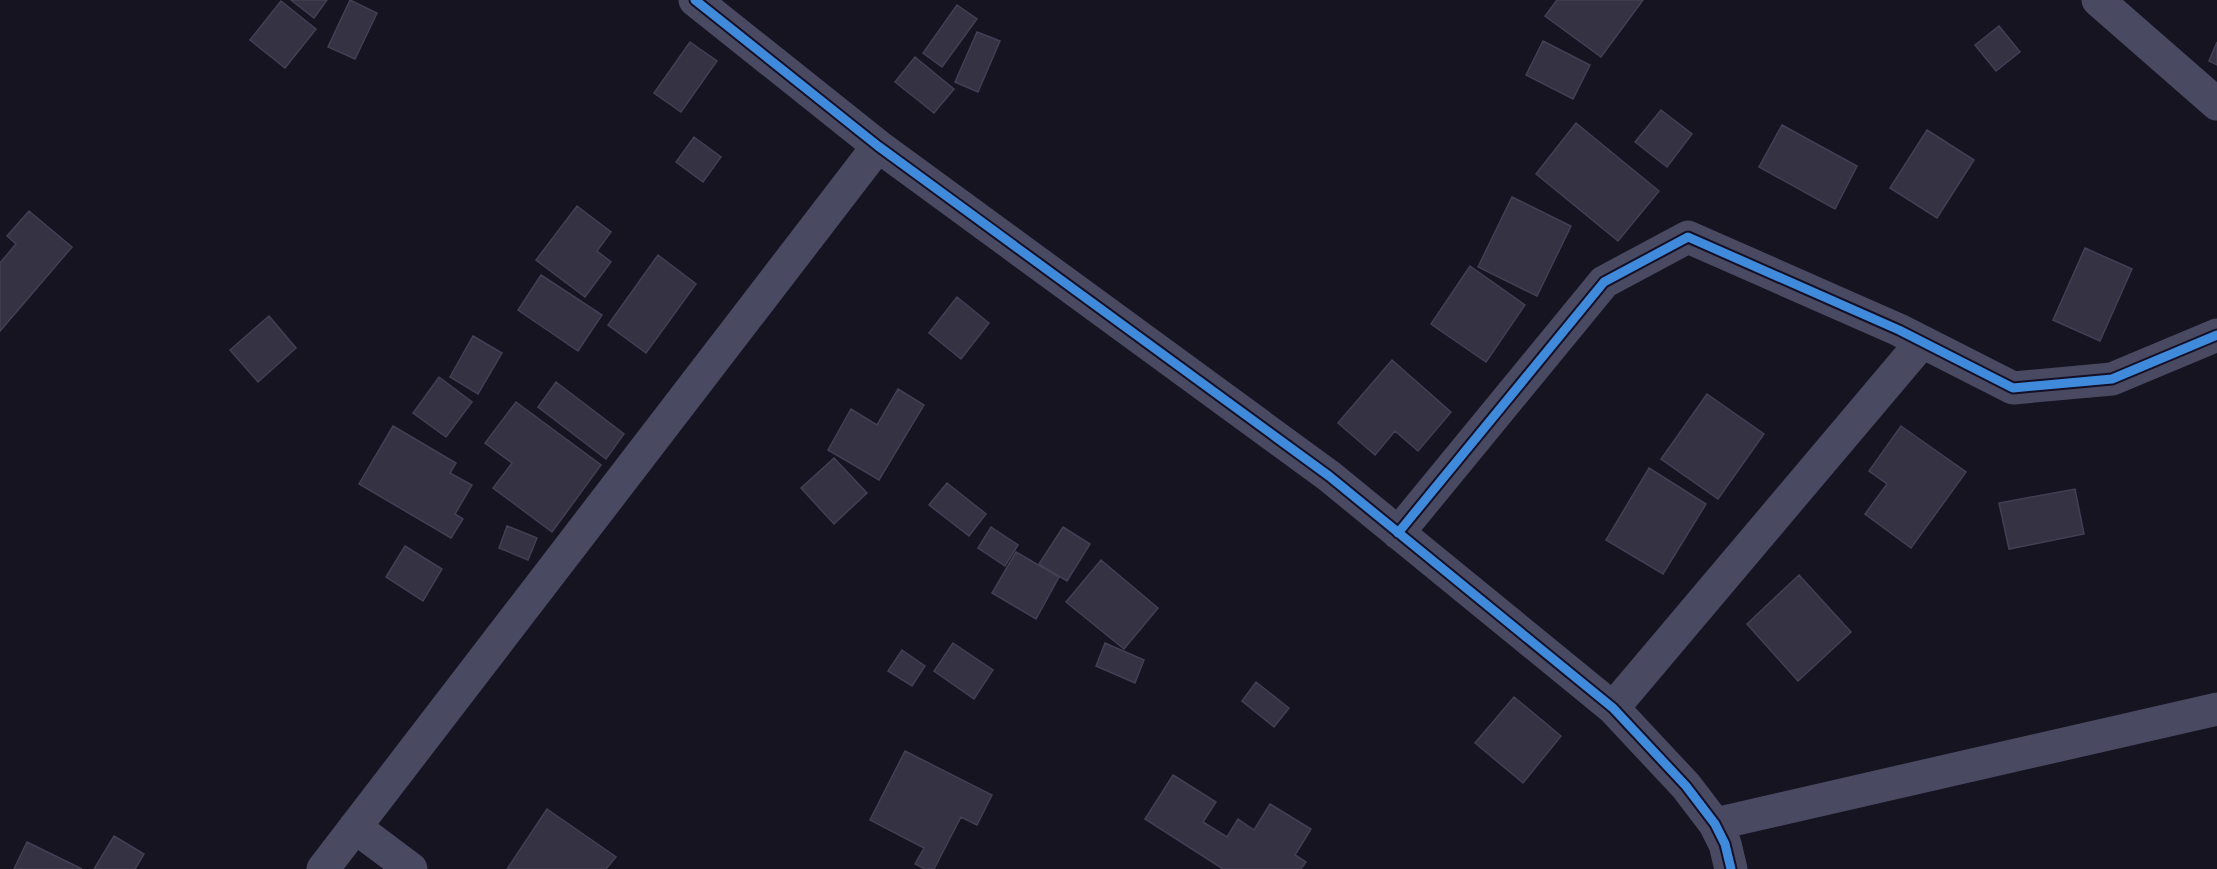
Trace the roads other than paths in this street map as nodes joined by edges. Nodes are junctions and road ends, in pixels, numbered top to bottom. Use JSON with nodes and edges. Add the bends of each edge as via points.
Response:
{"nodes":[{"id":1,"x":695,"y":0,"type":"edge"},
{"id":2,"x":2098,"y":0,"type":"edge"},
{"id":3,"x":2217,"y":104,"type":"edge"},
{"id":4,"x":878,"y":146,"type":"junction"},
{"id":5,"x":2217,"y":335,"type":"edge"},
{"id":6,"x":1922,"y":342,"type":"junction"},
{"id":7,"x":1398,"y":533,"type":"junction"},
{"id":8,"x":1613,"y":708,"type":"junction"},
{"id":9,"x":2217,"y":709,"type":"edge"},
{"id":10,"x":1715,"y":824,"type":"junction"},
{"id":11,"x":355,"y":827,"type":"junction"},
{"id":12,"x":1729,"y":867,"type":"edge"},
{"id":13,"x":323,"y":869,"type":"edge"},
{"id":14,"x":411,"y":869,"type":"edge"}],
"edges":[{"from":1,"to":4,"type":"street"},
{"from":2,"to":3,"type":"street"},
{"from":4,"to":7,"type":"street","via":[[1329,476]]},
{"from":4,"to":11,"type":"street"},
{"from":5,"to":6,"type":"street","via":[[2112,379],[2013,388]]},
{"from":6,"to":7,"type":"street","via":[[1688,237],[1604,282]]},
{"from":6,"to":8,"type":"street"},
{"from":7,"to":8,"type":"street"},
{"from":8,"to":10,"type":"street","via":[[1686,786]]},
{"from":9,"to":10,"type":"street"},
{"from":10,"to":12,"type":"street","via":[[1725,844]]},
{"from":11,"to":13,"type":"street"},
{"from":11,"to":14,"type":"street"}]}
